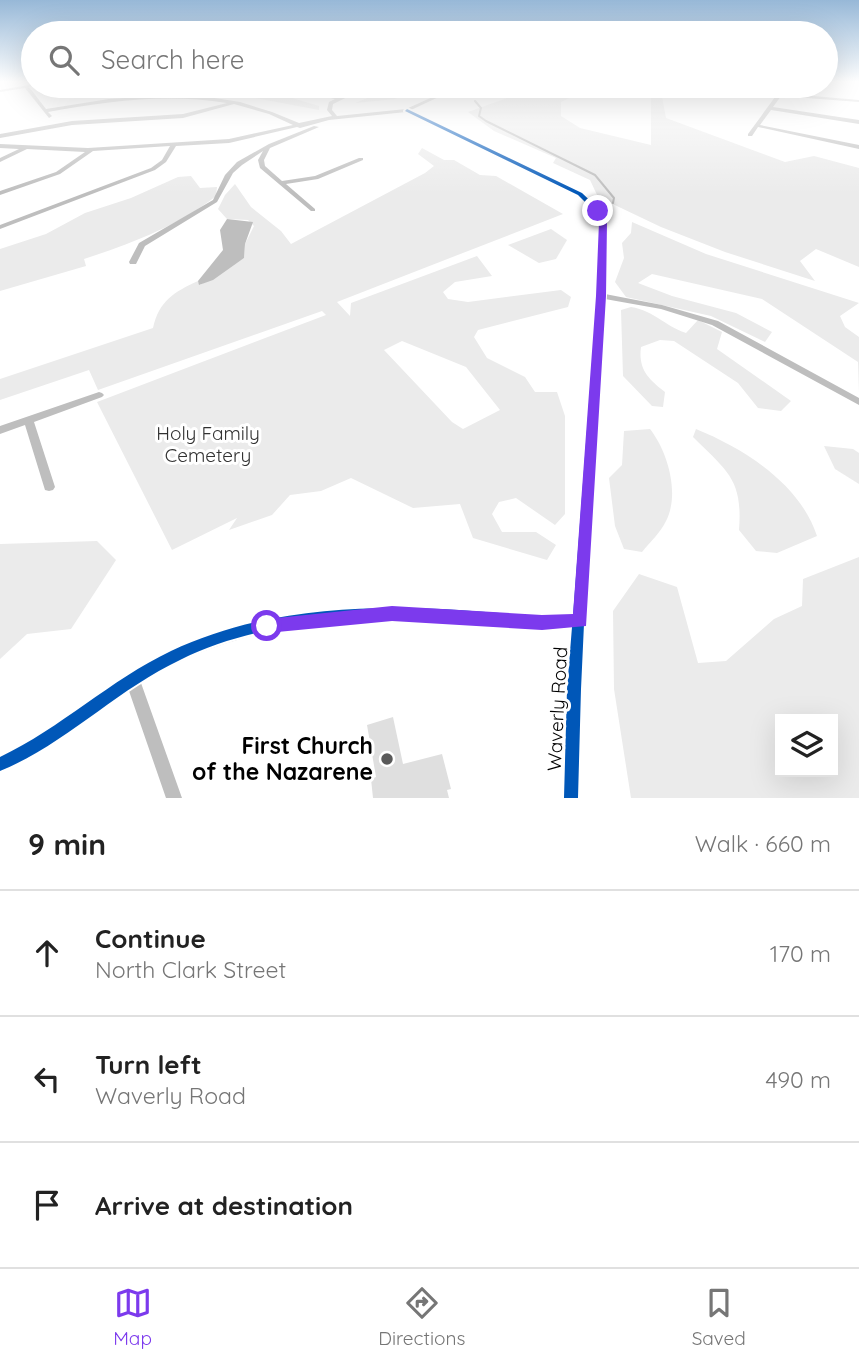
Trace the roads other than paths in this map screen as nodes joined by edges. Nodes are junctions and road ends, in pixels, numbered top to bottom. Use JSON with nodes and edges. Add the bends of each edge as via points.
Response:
{"nodes":[{"id":1,"x":51,"y":119,"type":"edge"},
{"id":2,"x":137,"y":119,"type":"edge"},
{"id":3,"x":286,"y":119,"type":"edge"},
{"id":4,"x":326,"y":119,"type":"joint"},
{"id":5,"x":425,"y":119,"type":"edge"},
{"id":6,"x":763,"y":119,"type":"edge"},
{"id":7,"x":841,"y":119,"type":"edge"},
{"id":8,"x":859,"y":122,"type":"edge"},
{"id":9,"x":56,"y":125,"type":"junction"},
{"id":10,"x":300,"y":126,"type":"junction"},
{"id":11,"x":759,"y":126,"type":"junction"},
{"id":12,"x":750,"y":135,"type":"dead end"},
{"id":13,"x":0,"y":136,"type":"edge"},
{"id":14,"x":174,"y":145,"type":"junction"},
{"id":15,"x":0,"y":146,"type":"edge"},
{"id":16,"x":28,"y":147,"type":"junction"},
{"id":17,"x":859,"y":147,"type":"edge"},
{"id":18,"x":267,"y":148,"type":"junction"},
{"id":19,"x":91,"y":149,"type":"junction"},
{"id":20,"x":361,"y":159,"type":"dead end"},
{"id":21,"x":0,"y":160,"type":"edge"},
{"id":22,"x":282,"y":183,"type":"junction"},
{"id":23,"x":0,"y":193,"type":"edge"},
{"id":24,"x":313,"y":210,"type":"dead end"},
{"id":25,"x":0,"y":227,"type":"edge"},
{"id":26,"x":133,"y":262,"type":"dead end"},
{"id":27,"x":601,"y":296,"type":"junction"},
{"id":28,"x":99,"y":395,"type":"dead end"},
{"id":29,"x":859,"y":402,"type":"edge"},
{"id":30,"x":28,"y":420,"type":"junction"},
{"id":31,"x":0,"y":430,"type":"edge"},
{"id":32,"x":49,"y":487,"type":"dead end"},
{"id":33,"x":580,"y":621,"type":"junction"},
{"id":34,"x":133,"y":682,"type":"junction"},
{"id":35,"x":0,"y":764,"type":"edge"},
{"id":36,"x":174,"y":798,"type":"edge"},
{"id":37,"x":571,"y":798,"type":"edge"}],
"edges":[{"from":1,"to":9,"type":"street"},
{"from":2,"to":9,"type":"street"},
{"from":3,"to":10,"type":"street"},
{"from":4,"to":10,"type":"street"},
{"from":4,"to":18,"type":"street"},
{"from":5,"to":27,"type":"street","name":"Waverly Road","via":[[569,188],[598,211],[603,222]]},
{"from":6,"to":11,"type":"street"},
{"from":7,"to":8,"type":"street"},
{"from":9,"to":13,"type":"street"},
{"from":10,"to":14,"type":"street","via":[[229,141]]},
{"from":11,"to":12,"type":"street"},
{"from":11,"to":17,"type":"street"},
{"from":14,"to":19,"type":"street"},
{"from":14,"to":25,"type":"street","via":[[153,169]]},
{"from":15,"to":16,"type":"street"},
{"from":16,"to":19,"type":"street"},
{"from":16,"to":21,"type":"street"},
{"from":18,"to":22,"type":"street","via":[[262,167]]},
{"from":18,"to":26,"type":"street","via":[[231,172],[215,201],[142,245]]},
{"from":19,"to":23,"type":"street","via":[[58,173]]},
{"from":20,"to":22,"type":"street","via":[[316,178]]},
{"from":22,"to":24,"type":"street"},
{"from":27,"to":29,"type":"street","via":[[715,323]]},
{"from":27,"to":33,"type":"street","name":"Waverly Road"},
{"from":28,"to":30,"type":"street"},
{"from":30,"to":31,"type":"street"},
{"from":30,"to":32,"type":"street"},
{"from":33,"to":34,"type":"street","via":[[392,614],[267,626],[178,654]]},
{"from":33,"to":37,"type":"street","name":"Waverly Road"},
{"from":34,"to":35,"type":"street"},
{"from":34,"to":36,"type":"street"}]}
